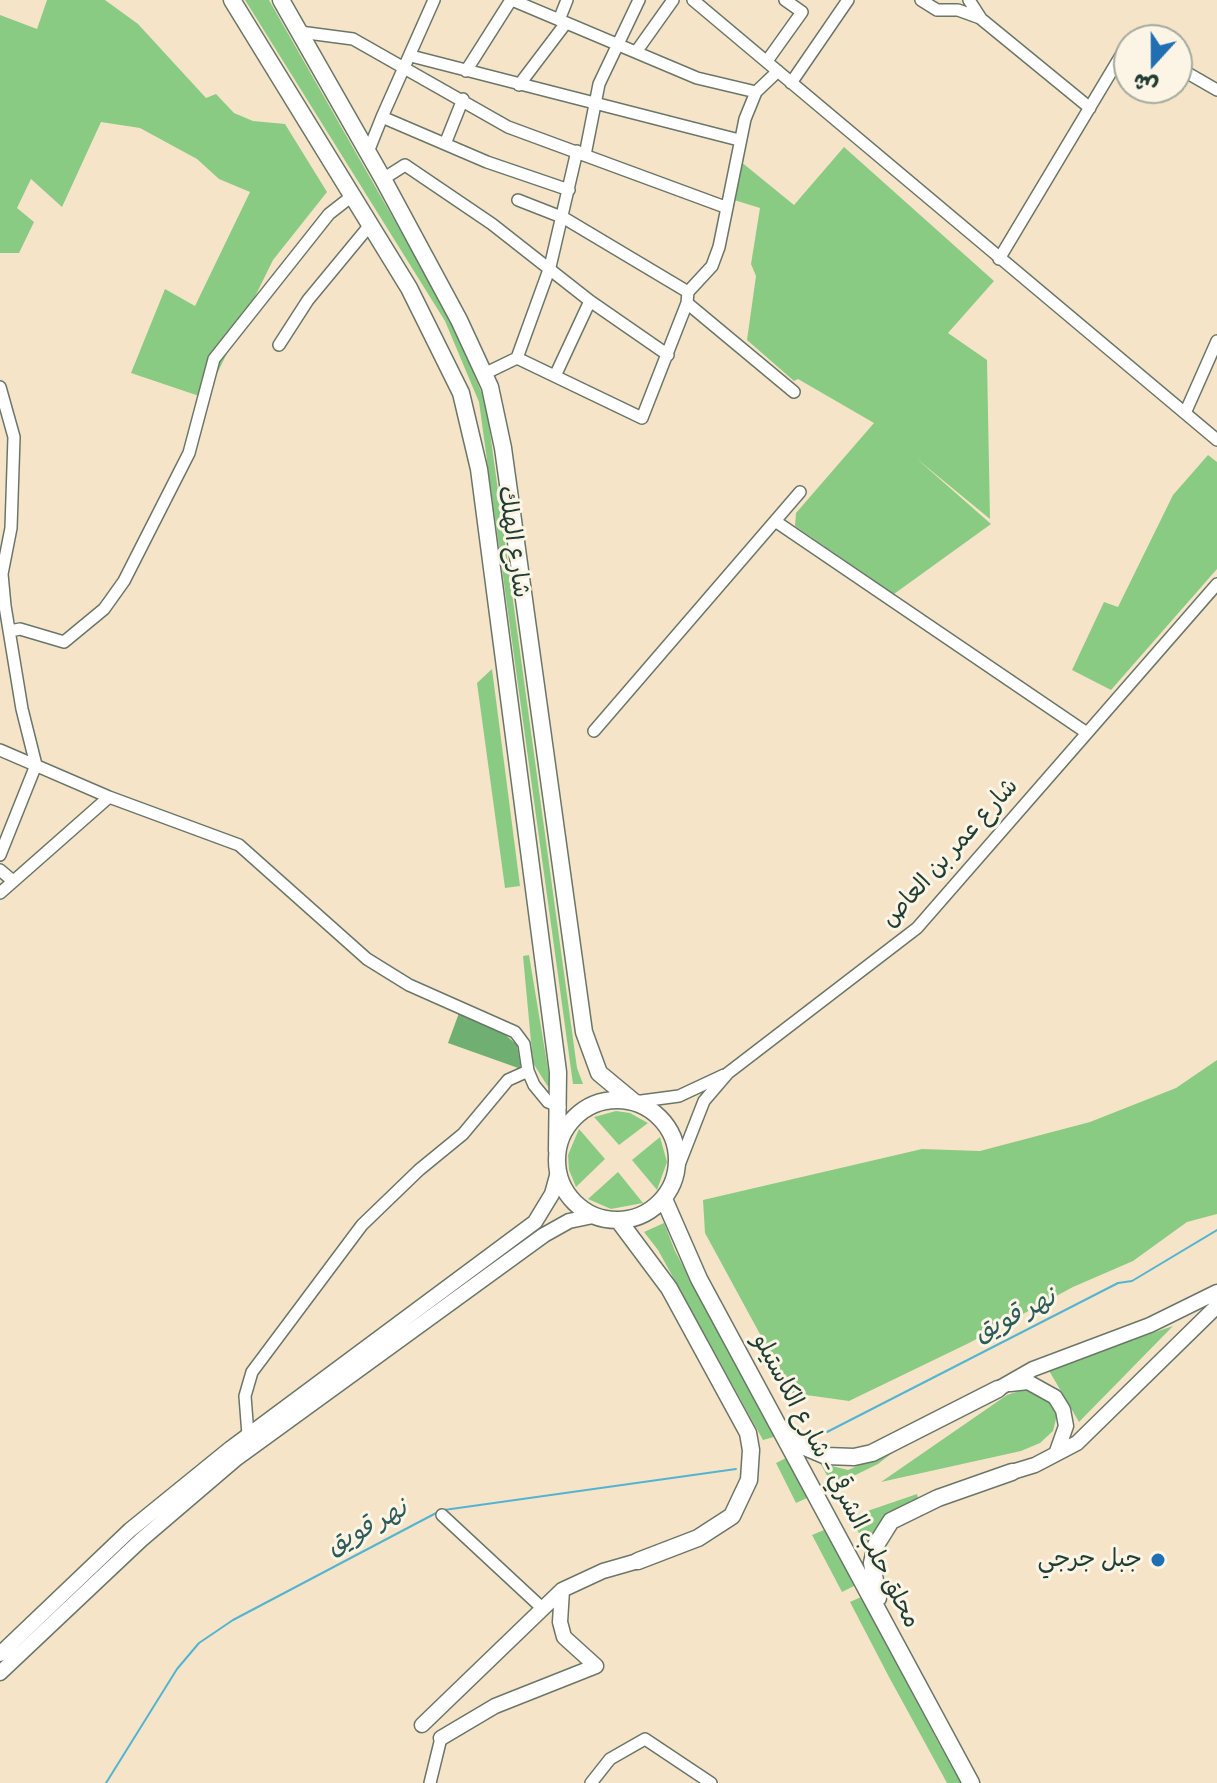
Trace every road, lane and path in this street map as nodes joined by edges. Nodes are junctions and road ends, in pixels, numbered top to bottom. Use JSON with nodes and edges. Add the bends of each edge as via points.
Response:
{"nodes":[{"id":1,"x":232,"y":0,"type":"edge"},
{"id":2,"x":281,"y":0,"type":"edge"},
{"id":3,"x":434,"y":0,"type":"edge"},
{"id":4,"x":567,"y":0,"type":"edge"},
{"id":5,"x":639,"y":0,"type":"edge"},
{"id":6,"x":673,"y":0,"type":"edge"},
{"id":7,"x":693,"y":0,"type":"edge"},
{"id":8,"x":785,"y":0,"type":"edge"},
{"id":9,"x":848,"y":0,"type":"edge"},
{"id":10,"x":921,"y":0,"type":"edge"},
{"id":11,"x":969,"y":0,"type":"edge"},
{"id":12,"x":516,"y":1,"type":"edge"},
{"id":13,"x":980,"y":18,"type":"junction"},
{"id":14,"x":562,"y":21,"type":"junction"},
{"id":15,"x":300,"y":32,"type":"junction"},
{"id":16,"x":616,"y":44,"type":"junction"},
{"id":17,"x":636,"y":52,"type":"junction"},
{"id":18,"x":411,"y":56,"type":"junction"},
{"id":19,"x":767,"y":61,"type":"junction"},
{"id":20,"x":405,"y":68,"type":"junction"},
{"id":21,"x":1113,"y":69,"type":"edge"},
{"id":22,"x":466,"y":71,"type":"junction"},
{"id":23,"x":778,"y":71,"type":"junction"},
{"id":24,"x":1193,"y":76,"type":"edge"},
{"id":25,"x":791,"y":83,"type":"junction"},
{"id":26,"x":519,"y":85,"type":"junction"},
{"id":27,"x":1217,"y":90,"type":"edge"},
{"id":28,"x":756,"y":92,"type":"junction"},
{"id":29,"x":463,"y":99,"type":"junction"},
{"id":30,"x":594,"y":104,"type":"junction"},
{"id":31,"x":1090,"y":108,"type":"junction"},
{"id":32,"x":382,"y":117,"type":"junction"},
{"id":33,"x":739,"y":140,"type":"junction"},
{"id":34,"x":445,"y":144,"type":"junction"},
{"id":35,"x":368,"y":152,"type":"junction"},
{"id":36,"x":581,"y":153,"type":"junction"},
{"id":37,"x":383,"y":179,"type":"junction"},
{"id":38,"x":569,"y":190,"type":"junction"},
{"id":39,"x":352,"y":196,"type":"junction"},
{"id":40,"x":518,"y":200,"type":"dead end"},
{"id":41,"x":725,"y":207,"type":"junction"},
{"id":42,"x":564,"y":218,"type":"junction"},
{"id":43,"x":370,"y":225,"type":"junction"},
{"id":44,"x":999,"y":259,"type":"junction"},
{"id":45,"x":550,"y":267,"type":"junction"},
{"id":46,"x":688,"y":297,"type":"junction"},
{"id":47,"x":590,"y":301,"type":"junction"},
{"id":48,"x":1217,"y":341,"type":"edge"},
{"id":49,"x":279,"y":345,"type":"dead end"},
{"id":50,"x":668,"y":355,"type":"junction"},
{"id":51,"x":517,"y":358,"type":"junction"},
{"id":52,"x":484,"y":374,"type":"junction"},
{"id":53,"x":555,"y":376,"type":"junction"},
{"id":54,"x":0,"y":387,"type":"edge"},
{"id":55,"x":794,"y":392,"type":"dead end"},
{"id":56,"x":1186,"y":411,"type":"junction"},
{"id":57,"x":1217,"y":440,"type":"edge"},
{"id":58,"x":800,"y":492,"type":"dead end"},
{"id":59,"x":775,"y":521,"type":"junction"},
{"id":60,"x":1217,"y":584,"type":"edge"},
{"id":61,"x":10,"y":631,"type":"junction"},
{"id":62,"x":594,"y":731,"type":"dead end"},
{"id":63,"x":1087,"y":733,"type":"junction"},
{"id":64,"x":0,"y":750,"type":"edge"},
{"id":65,"x":36,"y":765,"type":"junction"},
{"id":66,"x":109,"y":797,"type":"junction"},
{"id":67,"x":0,"y":855,"type":"edge"},
{"id":68,"x":0,"y":870,"type":"edge"},
{"id":69,"x":13,"y":881,"type":"junction"},
{"id":70,"x":0,"y":893,"type":"edge"},
{"id":71,"x":528,"y":1071,"type":"junction"},
{"id":72,"x":728,"y":1073,"type":"junction"},
{"id":73,"x":634,"y":1102,"type":"junction"},
{"id":74,"x":560,"y":1107,"type":"junction"},
{"id":75,"x":557,"y":1151,"type":"junction"},
{"id":76,"x":677,"y":1170,"type":"junction"},
{"id":77,"x":558,"y":1172,"type":"junction"},
{"id":78,"x":664,"y":1199,"type":"junction"},
{"id":79,"x":593,"y":1216,"type":"junction"},
{"id":80,"x":619,"y":1221,"type":"junction"},
{"id":81,"x":1217,"y":1292,"type":"edge"},
{"id":82,"x":1217,"y":1306,"type":"edge"},
{"id":83,"x":998,"y":1389,"type":"junction"},
{"id":84,"x":777,"y":1420,"type":"junction"},
{"id":85,"x":248,"y":1435,"type":"junction"},
{"id":86,"x":1055,"y":1455,"type":"junction"},
{"id":87,"x":1012,"y":1472,"type":"joint"},
{"id":88,"x":442,"y":1515,"type":"dead end"},
{"id":89,"x":638,"y":1561,"type":"joint"},
{"id":90,"x":562,"y":1590,"type":"junction"},
{"id":91,"x":541,"y":1607,"type":"junction"},
{"id":92,"x":882,"y":1616,"type":"junction"},
{"id":93,"x":0,"y":1654,"type":"edge"},
{"id":94,"x":0,"y":1673,"type":"edge"},
{"id":95,"x":422,"y":1725,"type":"dead end"},
{"id":96,"x":441,"y":1738,"type":"joint"},
{"id":97,"x":430,"y":1783,"type":"edge"},
{"id":98,"x":591,"y":1783,"type":"edge"},
{"id":99,"x":711,"y":1783,"type":"edge"},
{"id":100,"x":971,"y":1783,"type":"edge"}],
"edges":[{"from":1,"to":39,"type":"highway","name":"شارع الهلك"},
{"from":2,"to":15,"type":"highway","name":"شارع الهلك"},
{"from":3,"to":18,"type":"street"},
{"from":4,"to":14,"type":"street"},
{"from":5,"to":16,"type":"street"},
{"from":6,"to":17,"type":"street"},
{"from":7,"to":19,"type":"street"},
{"from":8,"to":19,"type":"street","via":[[802,12]]},
{"from":9,"to":25,"type":"street"},
{"from":10,"to":13,"type":"street","via":[[937,10]]},
{"from":11,"to":13,"type":"street"},
{"from":12,"to":14,"type":"street"},
{"from":12,"to":22,"type":"street"},
{"from":13,"to":31,"type":"street"},
{"from":14,"to":16,"type":"street"},
{"from":14,"to":26,"type":"street"},
{"from":15,"to":20,"type":"street","via":[[353,39]]},
{"from":15,"to":35,"type":"highway","name":"شارع الهلك"},
{"from":16,"to":17,"type":"street"},
{"from":16,"to":30,"type":"street"},
{"from":17,"to":28,"type":"street","via":[[697,78]]},
{"from":18,"to":20,"type":"street"},
{"from":18,"to":22,"type":"street"},
{"from":19,"to":23,"type":"street"},
{"from":20,"to":29,"type":"street"},
{"from":20,"to":32,"type":"street"},
{"from":21,"to":31,"type":"street"},
{"from":22,"to":26,"type":"street"},
{"from":23,"to":25,"type":"street"},
{"from":23,"to":28,"type":"street"},
{"from":24,"to":27,"type":"street"},
{"from":25,"to":44,"type":"street"},
{"from":26,"to":30,"type":"street"},
{"from":28,"to":33,"type":"street"},
{"from":29,"to":34,"type":"street"},
{"from":29,"to":36,"type":"street","via":[[508,127]]},
{"from":30,"to":33,"type":"street"},
{"from":30,"to":36,"type":"street"},
{"from":31,"to":44,"type":"street"},
{"from":32,"to":34,"type":"street"},
{"from":32,"to":35,"type":"street"},
{"from":33,"to":41,"type":"street"},
{"from":34,"to":38,"type":"street"},
{"from":35,"to":37,"type":"highway","name":"شارع الهلك"},
{"from":36,"to":38,"type":"street"},
{"from":36,"to":41,"type":"street"},
{"from":37,"to":45,"type":"street","via":[[405,165]]},
{"from":37,"to":52,"type":"highway","name":"شارع الهلك"},
{"from":38,"to":42,"type":"street"},
{"from":39,"to":43,"type":"highway","name":"شارع الهلك"},
{"from":39,"to":61,"type":"street","via":[[329,214],[214,359],[189,453],[124,581],[104,609],[64,642]]},
{"from":40,"to":42,"type":"street"},
{"from":41,"to":46,"type":"street","via":[[712,266]]},
{"from":42,"to":45,"type":"street"},
{"from":42,"to":46,"type":"street"},
{"from":43,"to":49,"type":"street","via":[[308,300]]},
{"from":43,"to":74,"type":"highway","name":"شارع الهلك","via":[[409,288],[461,393],[479,469]]},
{"from":44,"to":56,"type":"street"},
{"from":45,"to":47,"type":"street"},
{"from":45,"to":51,"type":"street"},
{"from":46,"to":50,"type":"street"},
{"from":46,"to":55,"type":"street"},
{"from":47,"to":50,"type":"street"},
{"from":47,"to":53,"type":"street"},
{"from":48,"to":56,"type":"street"},
{"from":50,"to":53,"type":"street","via":[[642,418]]},
{"from":51,"to":52,"type":"street"},
{"from":51,"to":53,"type":"street"},
{"from":52,"to":73,"type":"highway","name":"شارع الهلك","via":[[503,448],[584,1032],[599,1073]]},
{"from":54,"to":61,"type":"street","via":[[14,437],[11,528],[2,574]]},
{"from":56,"to":57,"type":"street"},
{"from":58,"to":59,"type":"street"},
{"from":59,"to":62,"type":"street"},
{"from":59,"to":63,"type":"street"},
{"from":60,"to":63,"type":"street","name":"شارع عمر بن العاص"},
{"from":61,"to":65,"type":"street"},
{"from":63,"to":72,"type":"street","name":"شارع عمر بن العاص","via":[[917,928]]},
{"from":64,"to":65,"type":"street"},
{"from":65,"to":66,"type":"street"},
{"from":65,"to":67,"type":"street"},
{"from":66,"to":69,"type":"street"},
{"from":66,"to":71,"type":"street","via":[[239,845],[367,959],[409,985],[515,1032],[524,1044]]},
{"from":68,"to":69,"type":"street"},
{"from":69,"to":70,"type":"street"},
{"from":71,"to":74,"type":"street","via":[[548,1102]]},
{"from":71,"to":85,"type":"street","via":[[508,1080],[463,1134],[362,1225],[252,1372],[245,1396]]},
{"from":72,"to":73,"type":"street","via":[[679,1096]]},
{"from":72,"to":76,"type":"street","name":"شارع عمر بن العاص","via":[[704,1101]]},
{"from":73,"to":75,"type":"highway","via":[[613,1100],[585,1110],[563,1132]]},
{"from":73,"to":76,"type":"highway","via":[[663,1121],[678,1152]]},
{"from":74,"to":75,"type":"highway","name":"شارع الهلك"},
{"from":75,"to":77,"type":"highway"},
{"from":76,"to":78,"type":"highway"},
{"from":77,"to":79,"type":"highway","via":[[570,1198]]},
{"from":77,"to":85,"type":"main road","via":[[535,1222]]},
{"from":78,"to":80,"type":"highway","via":[[640,1217]]},
{"from":78,"to":84,"type":"highway","name":"محلق حلب الشرقي - شارع الكاستيلو","via":[[699,1279]]},
{"from":79,"to":80,"type":"highway"},
{"from":79,"to":94,"type":"main road","via":[[569,1221],[544,1235],[237,1458]]},
{"from":80,"to":89,"type":"highway","via":[[669,1288],[748,1433],[749,1480],[732,1516],[698,1538]]},
{"from":81,"to":83,"type":"main road","via":[[1150,1325],[1033,1369]]},
{"from":82,"to":86,"type":"main road","via":[[1095,1427]]},
{"from":83,"to":84,"type":"highway","via":[[872,1453],[854,1457],[826,1456],[800,1445]]},
{"from":83,"to":86,"type":"main road","via":[[1028,1382],[1055,1397],[1066,1426]]},
{"from":84,"to":92,"type":"highway","name":"محلق حلب الشرقي - شارع الكاستيلو"},
{"from":85,"to":93,"type":"main road","via":[[130,1530]]},
{"from":86,"to":87,"type":"main road"},
{"from":87,"to":92,"type":"highway","via":[[891,1521],[872,1563]]},
{"from":88,"to":91,"type":"street"},
{"from":89,"to":90,"type":"main road"},
{"from":90,"to":91,"type":"main road"},
{"from":90,"to":96,"type":"main road","via":[[564,1637],[596,1666],[495,1706]]},
{"from":91,"to":95,"type":"main road"},
{"from":92,"to":100,"type":"highway","name":"محلق حلب الشرقي - شارع الكاستيلو"},
{"from":96,"to":97,"type":"street"},
{"from":98,"to":99,"type":"street","via":[[610,1759],[645,1739]]}]}
